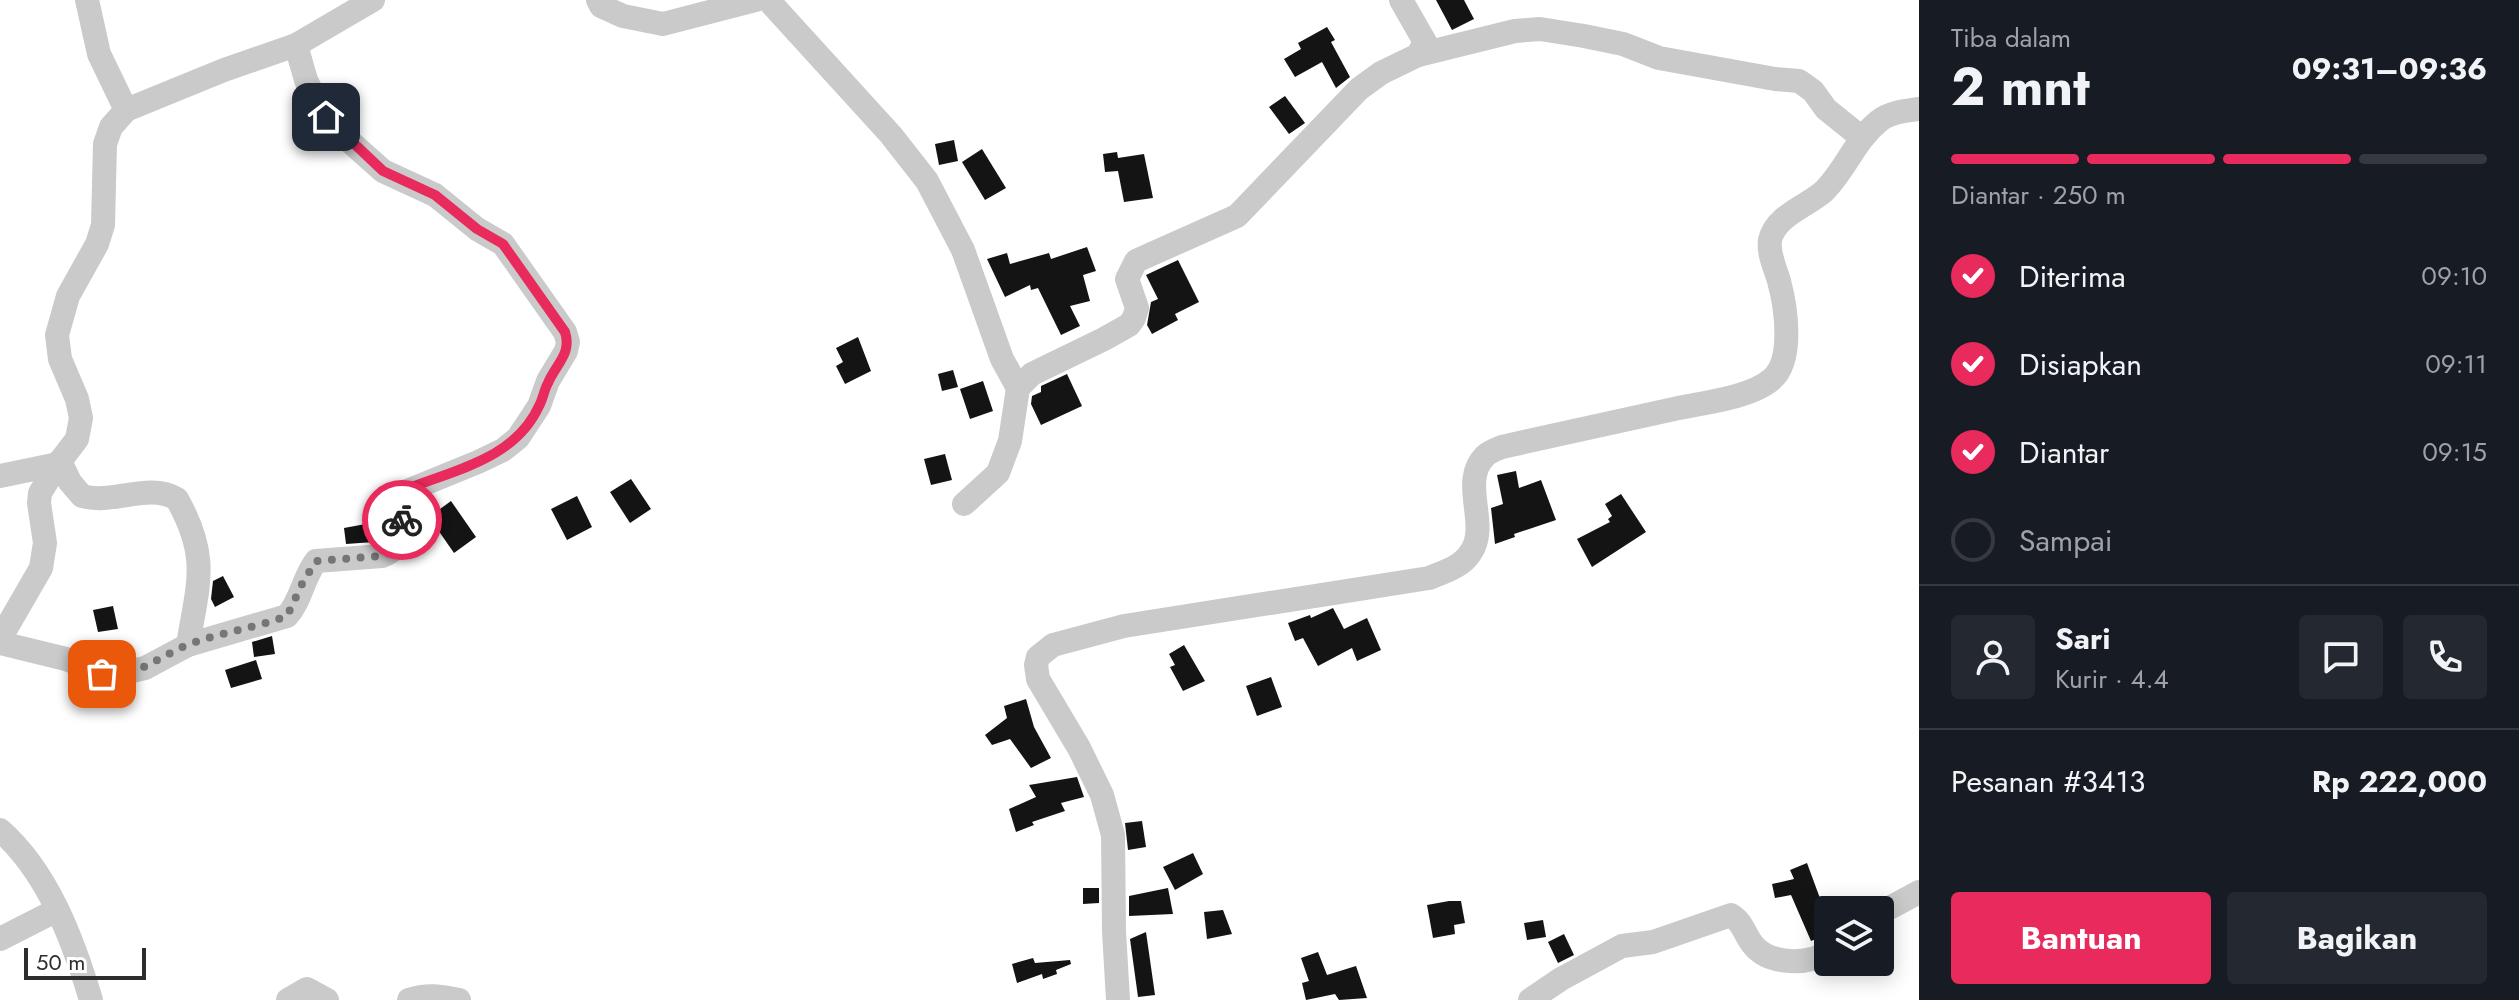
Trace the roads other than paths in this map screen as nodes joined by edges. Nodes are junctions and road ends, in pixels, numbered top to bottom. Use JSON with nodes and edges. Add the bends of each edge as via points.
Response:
{"nodes":[{"id":1,"x":87,"y":0,"type":"edge"},
{"id":2,"x":373,"y":0,"type":"edge"},
{"id":3,"x":598,"y":0,"type":"edge"},
{"id":4,"x":756,"y":0,"type":"edge"},
{"id":5,"x":768,"y":0,"type":"edge"},
{"id":6,"x":1401,"y":0,"type":"edge"},
{"id":7,"x":296,"y":45,"type":"junction"},
{"id":8,"x":1418,"y":55,"type":"junction"},
{"id":9,"x":1919,"y":109,"type":"edge"},
{"id":10,"x":126,"y":110,"type":"junction"},
{"id":11,"x":1862,"y":138,"type":"junction"},
{"id":12,"x":1018,"y":388,"type":"junction"},
{"id":13,"x":59,"y":462,"type":"junction"},
{"id":14,"x":0,"y":476,"type":"edge"},
{"id":15,"x":964,"y":504,"type":"dead end"},
{"id":16,"x":0,"y":641,"type":"edge"},
{"id":17,"x":188,"y":645,"type":"junction"},
{"id":18,"x":0,"y":830,"type":"edge"},
{"id":19,"x":1919,"y":892,"type":"edge"},
{"id":20,"x":1894,"y":905,"type":"edge"},
{"id":21,"x":57,"y":910,"type":"junction"},
{"id":22,"x":0,"y":939,"type":"edge"},
{"id":23,"x":1814,"y":960,"type":"edge"},
{"id":24,"x":91,"y":1000,"type":"edge"},
{"id":25,"x":288,"y":1000,"type":"edge"},
{"id":26,"x":327,"y":1000,"type":"edge"},
{"id":27,"x":409,"y":1000,"type":"edge"},
{"id":28,"x":459,"y":1000,"type":"edge"},
{"id":29,"x":1118,"y":1000,"type":"edge"},
{"id":30,"x":1530,"y":1000,"type":"edge"}],
"edges":[{"from":1,"to":10,"type":"street","via":[[99,54]]},
{"from":2,"to":7,"type":"street"},
{"from":3,"to":4,"type":"street","via":[[623,16],[663,24]]},
{"from":5,"to":12,"type":"street","via":[[927,181],[963,250],[1002,359]]},
{"from":6,"to":8,"type":"street","via":[[1425,42]]},
{"from":7,"to":10,"type":"street"},
{"from":7,"to":17,"type":"street","via":[[316,101],[338,131],[383,171],[435,195],[503,244],[568,342],[518,438],[478,462],[407,491],[398,547],[382,556],[316,561],[287,616]]},
{"from":8,"to":11,"type":"street","via":[[1515,31],[1584,36],[1659,58],[1799,81]]},
{"from":8,"to":12,"type":"street","via":[[1359,89],[1237,216],[1136,261],[1127,279],[1137,308],[1129,325],[1032,374]]},
{"from":9,"to":11,"type":"street","via":[[1882,118]]},
{"from":10,"to":13,"type":"street","via":[[105,144],[103,225],[68,296],[59,327],[57,346],[81,418],[77,439]]},
{"from":11,"to":29,"type":"street","via":[[1821,193],[1774,229],[1771,257],[1780,283],[1787,343],[1782,367],[1770,381],[1747,392],[1502,447],[1485,456],[1477,470],[1478,537],[1471,553],[1453,569],[1429,578],[1124,626],[1043,651],[1036,665],[1038,679],[1102,795],[1113,835]]},
{"from":12,"to":15,"type":"street","via":[[1010,441],[998,473]]},
{"from":13,"to":14,"type":"street"},
{"from":13,"to":16,"type":"street","via":[[40,493],[45,543],[41,568]]},
{"from":13,"to":17,"type":"street","via":[[82,496],[157,492],[177,499],[191,529],[200,570]]},
{"from":16,"to":17,"type":"street","via":[[114,675],[145,668]]},
{"from":18,"to":21,"type":"street","via":[[39,876]]},
{"from":19,"to":20,"type":"street"},
{"from":21,"to":22,"type":"street"},
{"from":21,"to":24,"type":"street"},
{"from":23,"to":30,"type":"street","via":[[1769,957],[1756,949],[1735,916],[1724,916],[1653,942],[1622,946]]},
{"from":25,"to":26,"type":"street","via":[[307,989]]},
{"from":27,"to":28,"type":"street"}]}
